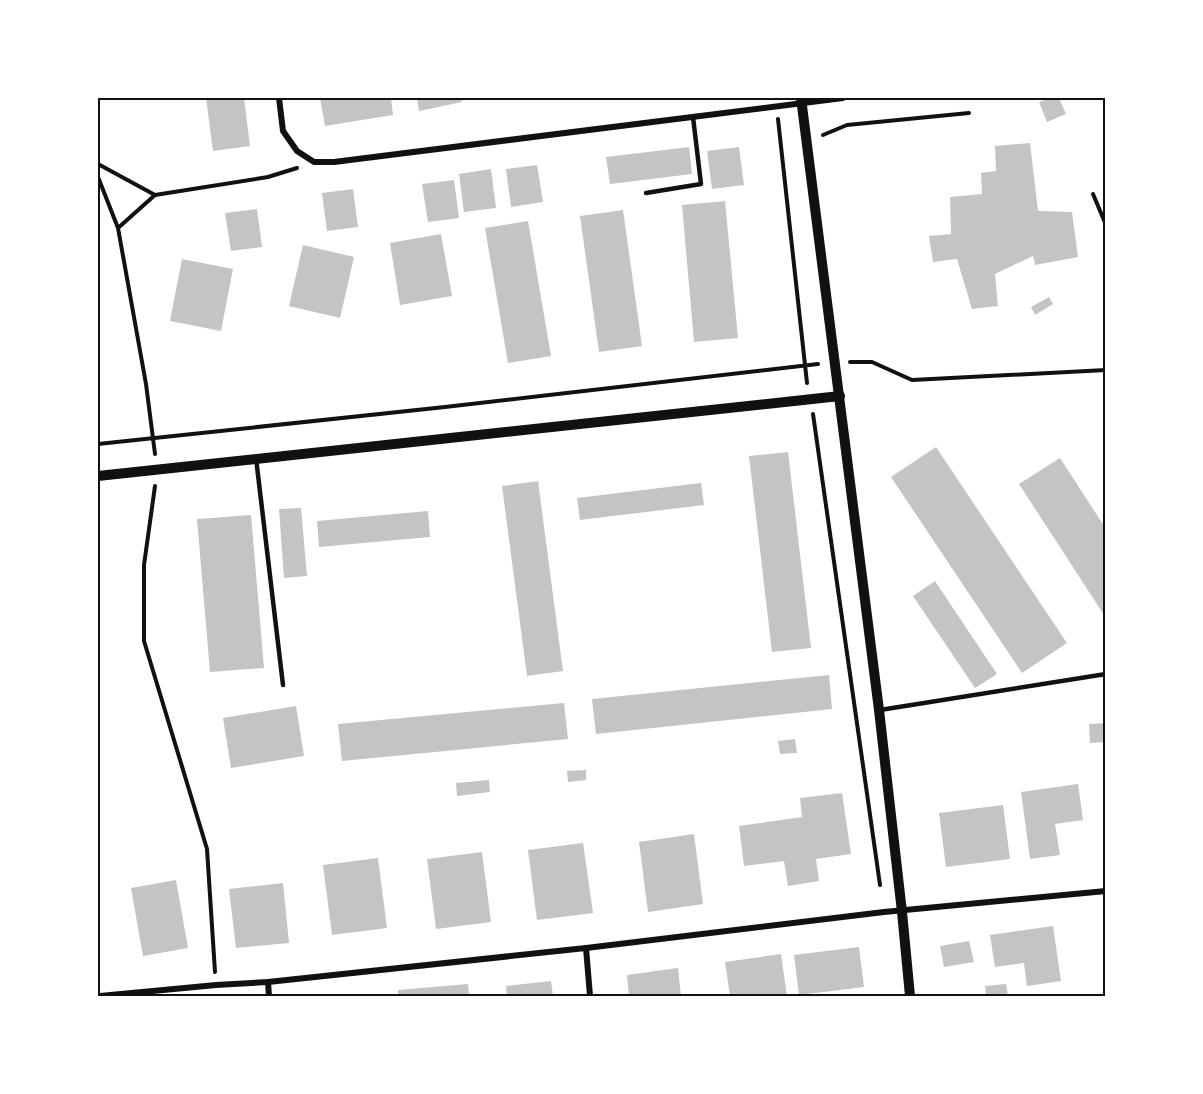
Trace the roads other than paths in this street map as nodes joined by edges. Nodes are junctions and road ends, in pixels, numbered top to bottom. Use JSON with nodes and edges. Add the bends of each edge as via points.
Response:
{"nodes":[{"id":1,"x":279,"y":98,"type":"edge"},
{"id":2,"x":843,"y":98,"type":"edge"},
{"id":3,"x":802,"y":100,"type":"edge"},
{"id":4,"x":693,"y":117,"type":"junction"},
{"id":5,"x":646,"y":193,"type":"dead end"},
{"id":6,"x":840,"y":396,"type":"junction"},
{"id":7,"x":256,"y":459,"type":"junction"},
{"id":8,"x":98,"y":476,"type":"edge"},
{"id":9,"x":1106,"y":674,"type":"edge"},
{"id":10,"x":283,"y":685,"type":"dead end"},
{"id":11,"x":879,"y":710,"type":"junction"},
{"id":12,"x":1106,"y":891,"type":"edge"},
{"id":13,"x":902,"y":912,"type":"junction"},
{"id":14,"x":586,"y":948,"type":"junction"},
{"id":15,"x":268,"y":982,"type":"junction"},
{"id":16,"x":100,"y":996,"type":"edge"},
{"id":17,"x":269,"y":996,"type":"edge"},
{"id":18,"x":590,"y":996,"type":"edge"},
{"id":19,"x":910,"y":996,"type":"edge"}],
"edges":[{"from":1,"to":4,"type":"street","via":[[283,131],[297,151],[314,162]]},
{"from":2,"to":3,"type":"street"},
{"from":3,"to":4,"type":"street"},
{"from":3,"to":6,"type":"street"},
{"from":4,"to":5,"type":"lane","via":[[701,184]]},
{"from":6,"to":7,"type":"street"},
{"from":6,"to":11,"type":"street"},
{"from":7,"to":8,"type":"street"},
{"from":7,"to":10,"type":"lane"},
{"from":9,"to":11,"type":"lane"},
{"from":11,"to":13,"type":"street"},
{"from":12,"to":13,"type":"street"},
{"from":13,"to":14,"type":"street"},
{"from":13,"to":19,"type":"street"},
{"from":14,"to":15,"type":"street"},
{"from":14,"to":18,"type":"street"},
{"from":15,"to":16,"type":"street"},
{"from":15,"to":17,"type":"street"}]}
